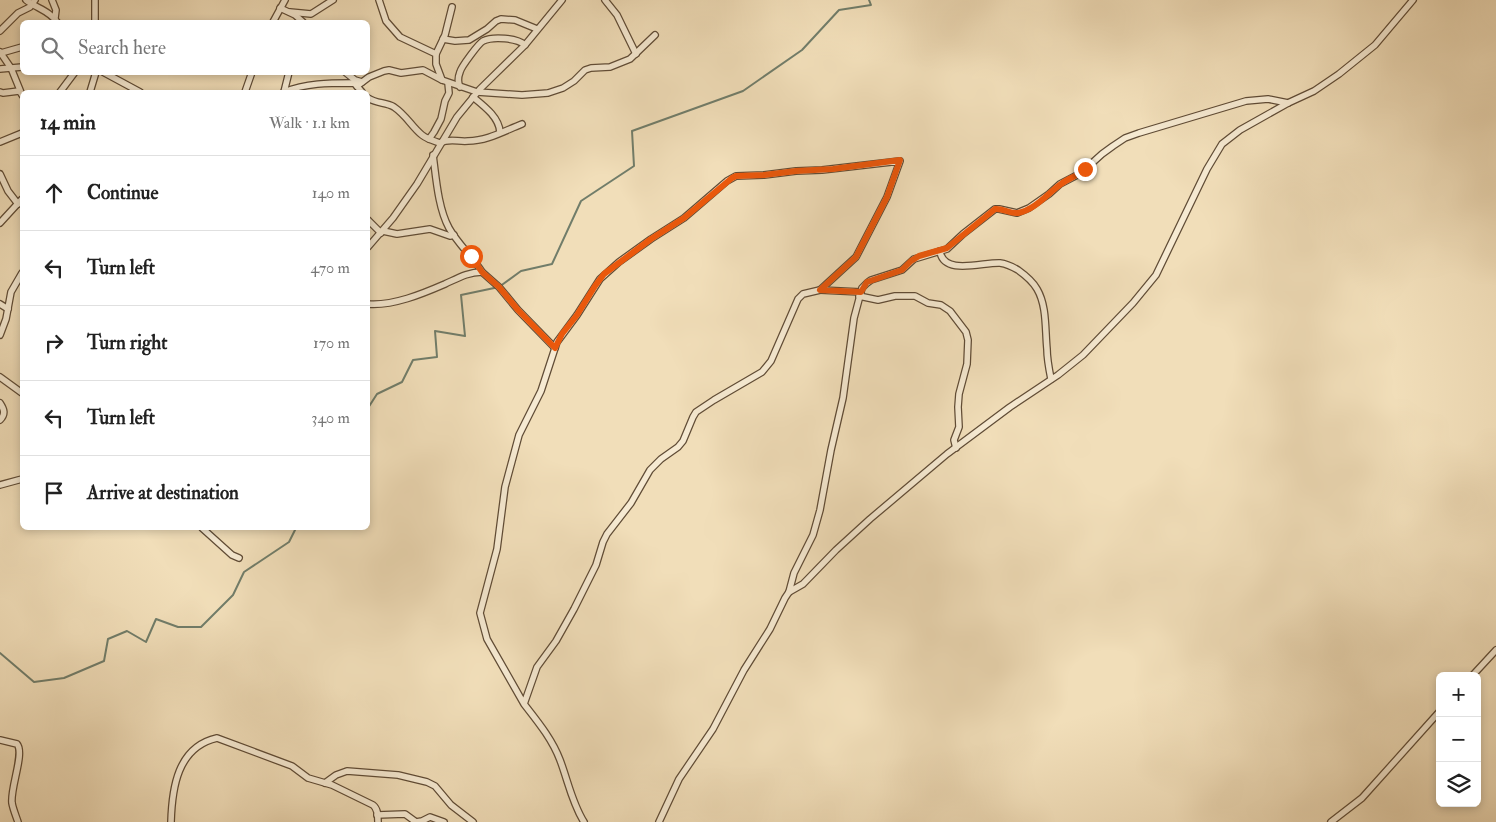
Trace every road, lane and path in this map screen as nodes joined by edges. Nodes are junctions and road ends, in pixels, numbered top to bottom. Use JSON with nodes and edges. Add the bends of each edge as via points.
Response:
{"nodes":[{"id":1,"x":52,"y":0,"type":"edge"},
{"id":2,"x":95,"y":0,"type":"edge"},
{"id":3,"x":285,"y":0,"type":"edge"},
{"id":4,"x":333,"y":0,"type":"edge"},
{"id":5,"x":379,"y":0,"type":"edge"},
{"id":6,"x":562,"y":0,"type":"edge"},
{"id":7,"x":605,"y":0,"type":"edge"},
{"id":8,"x":1413,"y":0,"type":"edge"},
{"id":9,"x":31,"y":1,"type":"edge"},
{"id":10,"x":452,"y":7,"type":"dead end"},
{"id":11,"x":280,"y":8,"type":"junction"},
{"id":12,"x":290,"y":12,"type":"junction"},
{"id":13,"x":56,"y":20,"type":"edge"},
{"id":14,"x":95,"y":20,"type":"edge"},
{"id":15,"x":274,"y":20,"type":"edge"},
{"id":16,"x":300,"y":20,"type":"edge"},
{"id":17,"x":538,"y":29,"type":"junction"},
{"id":18,"x":0,"y":31,"type":"edge"},
{"id":19,"x":656,"y":36,"type":"dead end"},
{"id":20,"x":443,"y":39,"type":"junction"},
{"id":21,"x":525,"y":45,"type":"junction"},
{"id":22,"x":20,"y":47,"type":"edge"},
{"id":23,"x":1,"y":52,"type":"edge"},
{"id":24,"x":436,"y":54,"type":"junction"},
{"id":25,"x":636,"y":54,"type":"junction"},
{"id":26,"x":20,"y":67,"type":"edge"},
{"id":27,"x":11,"y":68,"type":"junction"},
{"id":28,"x":0,"y":69,"type":"edge"},
{"id":29,"x":73,"y":75,"type":"edge"},
{"id":30,"x":95,"y":75,"type":"edge"},
{"id":31,"x":109,"y":75,"type":"edge"},
{"id":32,"x":251,"y":75,"type":"edge"},
{"id":33,"x":288,"y":75,"type":"edge"},
{"id":34,"x":349,"y":75,"type":"edge"},
{"id":35,"x":445,"y":81,"type":"junction"},
{"id":36,"x":360,"y":84,"type":"junction"},
{"id":37,"x":460,"y":87,"type":"junction"},
{"id":38,"x":20,"y":90,"type":"edge"},
{"id":39,"x":62,"y":90,"type":"edge"},
{"id":40,"x":91,"y":90,"type":"edge"},
{"id":41,"x":136,"y":90,"type":"edge"},
{"id":42,"x":246,"y":90,"type":"edge"},
{"id":43,"x":284,"y":90,"type":"edge"},
{"id":44,"x":290,"y":90,"type":"edge"},
{"id":45,"x":362,"y":90,"type":"edge"},
{"id":46,"x":0,"y":92,"type":"edge"},
{"id":47,"x":20,"y":92,"type":"edge"},
{"id":48,"x":475,"y":95,"type":"junction"},
{"id":49,"x":370,"y":99,"type":"edge"},
{"id":50,"x":1288,"y":103,"type":"junction"},
{"id":51,"x":522,"y":124,"type":"dead end"},
{"id":52,"x":500,"y":132,"type":"junction"},
{"id":53,"x":20,"y":134,"type":"edge"},
{"id":54,"x":429,"y":139,"type":"junction"},
{"id":55,"x":0,"y":142,"type":"edge"},
{"id":56,"x":440,"y":143,"type":"junction"},
{"id":57,"x":433,"y":155,"type":"junction"},
{"id":58,"x":0,"y":174,"type":"edge"},
{"id":59,"x":20,"y":202,"type":"edge"},
{"id":60,"x":370,"y":222,"type":"edge"},
{"id":61,"x":0,"y":223,"type":"edge"},
{"id":62,"x":382,"y":232,"type":"junction"},
{"id":63,"x":454,"y":235,"type":"junction"},
{"id":64,"x":370,"y":245,"type":"edge"},
{"id":65,"x":940,"y":251,"type":"junction"},
{"id":66,"x":482,"y":272,"type":"junction"},
{"id":67,"x":20,"y":276,"type":"edge"},
{"id":68,"x":820,"y":290,"type":"junction"},
{"id":69,"x":860,"y":294,"type":"junction"},
{"id":70,"x":0,"y":304,"type":"edge"},
{"id":71,"x":370,"y":304,"type":"edge"},
{"id":72,"x":8,"y":309,"type":"junction"},
{"id":73,"x":0,"y":335,"type":"edge"},
{"id":74,"x":555,"y":348,"type":"junction"},
{"id":75,"x":0,"y":377,"type":"edge"},
{"id":76,"x":1051,"y":379,"type":"junction"},
{"id":77,"x":20,"y":391,"type":"edge"},
{"id":78,"x":0,"y":403,"type":"edge"},
{"id":79,"x":0,"y":420,"type":"edge"},
{"id":80,"x":956,"y":448,"type":"junction"},
{"id":81,"x":20,"y":480,"type":"edge"},
{"id":82,"x":0,"y":485,"type":"edge"},
{"id":83,"x":204,"y":530,"type":"edge"},
{"id":84,"x":238,"y":558,"type":"dead end"},
{"id":85,"x":790,"y":592,"type":"junction"},
{"id":86,"x":1496,"y":650,"type":"edge"},
{"id":87,"x":1476,"y":672,"type":"edge"},
{"id":88,"x":524,"y":704,"type":"junction"},
{"id":89,"x":1436,"y":715,"type":"edge"},
{"id":90,"x":0,"y":740,"type":"edge"},
{"id":91,"x":325,"y":783,"type":"junction"},
{"id":92,"x":378,"y":814,"type":"junction"},
{"id":93,"x":18,"y":822,"type":"edge"},
{"id":94,"x":172,"y":822,"type":"edge"},
{"id":95,"x":378,"y":822,"type":"edge"},
{"id":96,"x":416,"y":822,"type":"edge"},
{"id":97,"x":444,"y":822,"type":"edge"},
{"id":98,"x":472,"y":822,"type":"edge"},
{"id":99,"x":584,"y":822,"type":"edge"},
{"id":100,"x":659,"y":822,"type":"edge"},
{"id":101,"x":1331,"y":822,"type":"edge"}],
"edges":[{"from":1,"to":13,"type":"street"},
{"from":2,"to":14,"type":"street"},
{"from":3,"to":11,"type":"street"},
{"from":4,"to":12,"type":"street","via":[[312,14]]},
{"from":5,"to":24,"type":"street","via":[[386,21],[400,37]]},
{"from":6,"to":17,"type":"street"},
{"from":7,"to":25,"type":"street"},
{"from":8,"to":50,"type":"street","via":[[1364,55],[1314,92]]},
{"from":9,"to":13,"type":"street"},
{"from":9,"to":18,"type":"street","via":[[30,7],[18,13]]},
{"from":10,"to":20,"type":"street"},
{"from":11,"to":12,"type":"street"},
{"from":11,"to":15,"type":"street"},
{"from":12,"to":16,"type":"street"},
{"from":17,"to":20,"type":"street","via":[[515,20],[502,19],[469,40]]},
{"from":17,"to":21,"type":"street"},
{"from":19,"to":25,"type":"street"},
{"from":20,"to":24,"type":"street"},
{"from":21,"to":37,"type":"street","via":[[520,41],[499,38],[479,44],[460,70]]},
{"from":21,"to":48,"type":"street"},
{"from":22,"to":23,"type":"street"},
{"from":23,"to":27,"type":"street"},
{"from":24,"to":35,"type":"street","via":[[436,64]]},
{"from":25,"to":48,"type":"street","via":[[618,65],[585,70],[556,91]]},
{"from":26,"to":27,"type":"street"},
{"from":27,"to":28,"type":"street"},
{"from":27,"to":38,"type":"street"},
{"from":29,"to":39,"type":"street"},
{"from":30,"to":40,"type":"street"},
{"from":31,"to":41,"type":"street"},
{"from":32,"to":42,"type":"street"},
{"from":33,"to":43,"type":"street"},
{"from":34,"to":36,"type":"street"},
{"from":35,"to":36,"type":"street","via":[[423,70],[400,73],[389,70]]},
{"from":35,"to":37,"type":"street"},
{"from":35,"to":54,"type":"street","via":[[449,93],[441,119]]},
{"from":36,"to":44,"type":"street","via":[[320,84]]},
{"from":36,"to":45,"type":"street"},
{"from":37,"to":48,"type":"street"},
{"from":46,"to":47,"type":"street"},
{"from":48,"to":52,"type":"street","via":[[496,120]]},
{"from":48,"to":56,"type":"street"},
{"from":49,"to":54,"type":"street","via":[[392,106]]},
{"from":50,"to":65,"type":"street","via":[[1268,99],[1240,102],[1125,138],[1033,206],[1017,213],[995,209],[952,245]]},
{"from":50,"to":76,"type":"street","via":[[1222,144],[1152,281],[1083,356]]},
{"from":51,"to":52,"type":"street"},
{"from":52,"to":56,"type":"street","via":[[484,140],[445,140]]},
{"from":53,"to":55,"type":"street"},
{"from":54,"to":56,"type":"street"},
{"from":56,"to":57,"type":"street"},
{"from":57,"to":62,"type":"street"},
{"from":57,"to":63,"type":"street","via":[[442,210]]},
{"from":58,"to":59,"type":"street","via":[[8,191]]},
{"from":59,"to":61,"type":"street"},
{"from":60,"to":62,"type":"street"},
{"from":62,"to":63,"type":"street","via":[[401,234],[430,229]]},
{"from":62,"to":64,"type":"street"},
{"from":63,"to":66,"type":"street"},
{"from":65,"to":69,"type":"street","via":[[919,256],[902,270],[867,282]]},
{"from":65,"to":76,"type":"street","via":[[948,264],[1009,265],[1036,286],[1045,319]]},
{"from":66,"to":71,"type":"street","via":[[465,274],[396,302]]},
{"from":66,"to":74,"type":"street"},
{"from":67,"to":72,"type":"street","via":[[11,292]]},
{"from":68,"to":69,"type":"street"},
{"from":68,"to":74,"type":"street","via":[[856,257],[887,197],[900,160],[732,178],[684,218],[604,274]]},
{"from":68,"to":88,"type":"street","via":[[803,294],[798,299],[767,367],[696,412],[683,441],[650,470],[631,503],[607,534],[574,609],[537,667]]},
{"from":69,"to":80,"type":"street","via":[[874,300],[915,296],[950,311],[966,332],[967,364],[959,394]]},
{"from":69,"to":85,"type":"street","via":[[820,510],[813,535],[794,573]]},
{"from":70,"to":72,"type":"street"},
{"from":72,"to":73,"type":"street"},
{"from":74,"to":88,"type":"street","via":[[543,386],[522,428],[513,455],[505,487],[497,549],[480,613],[487,639]]},
{"from":75,"to":77,"type":"street"},
{"from":76,"to":80,"type":"street"},
{"from":78,"to":79,"type":"street","via":[[4,412]]},
{"from":80,"to":85,"type":"street","via":[[870,519],[804,584]]},
{"from":81,"to":82,"type":"street"},
{"from":83,"to":84,"type":"street"},
{"from":85,"to":100,"type":"street","via":[[713,729],[679,779]]},
{"from":86,"to":87,"type":"street"},
{"from":88,"to":99,"type":"street","via":[[556,752]]},
{"from":89,"to":101,"type":"street","via":[[1362,798]]},
{"from":90,"to":93,"type":"street","via":[[17,744],[20,748],[12,802]]},
{"from":91,"to":92,"type":"street","via":[[373,805]]},
{"from":91,"to":94,"type":"street","via":[[308,778],[292,766],[214,739],[197,747],[184,760],[173,796]]},
{"from":91,"to":98,"type":"street","via":[[347,771],[427,782]]},
{"from":92,"to":95,"type":"street"},
{"from":92,"to":96,"type":"street","via":[[405,814]]},
{"from":96,"to":97,"type":"street","via":[[430,817]]}]}
